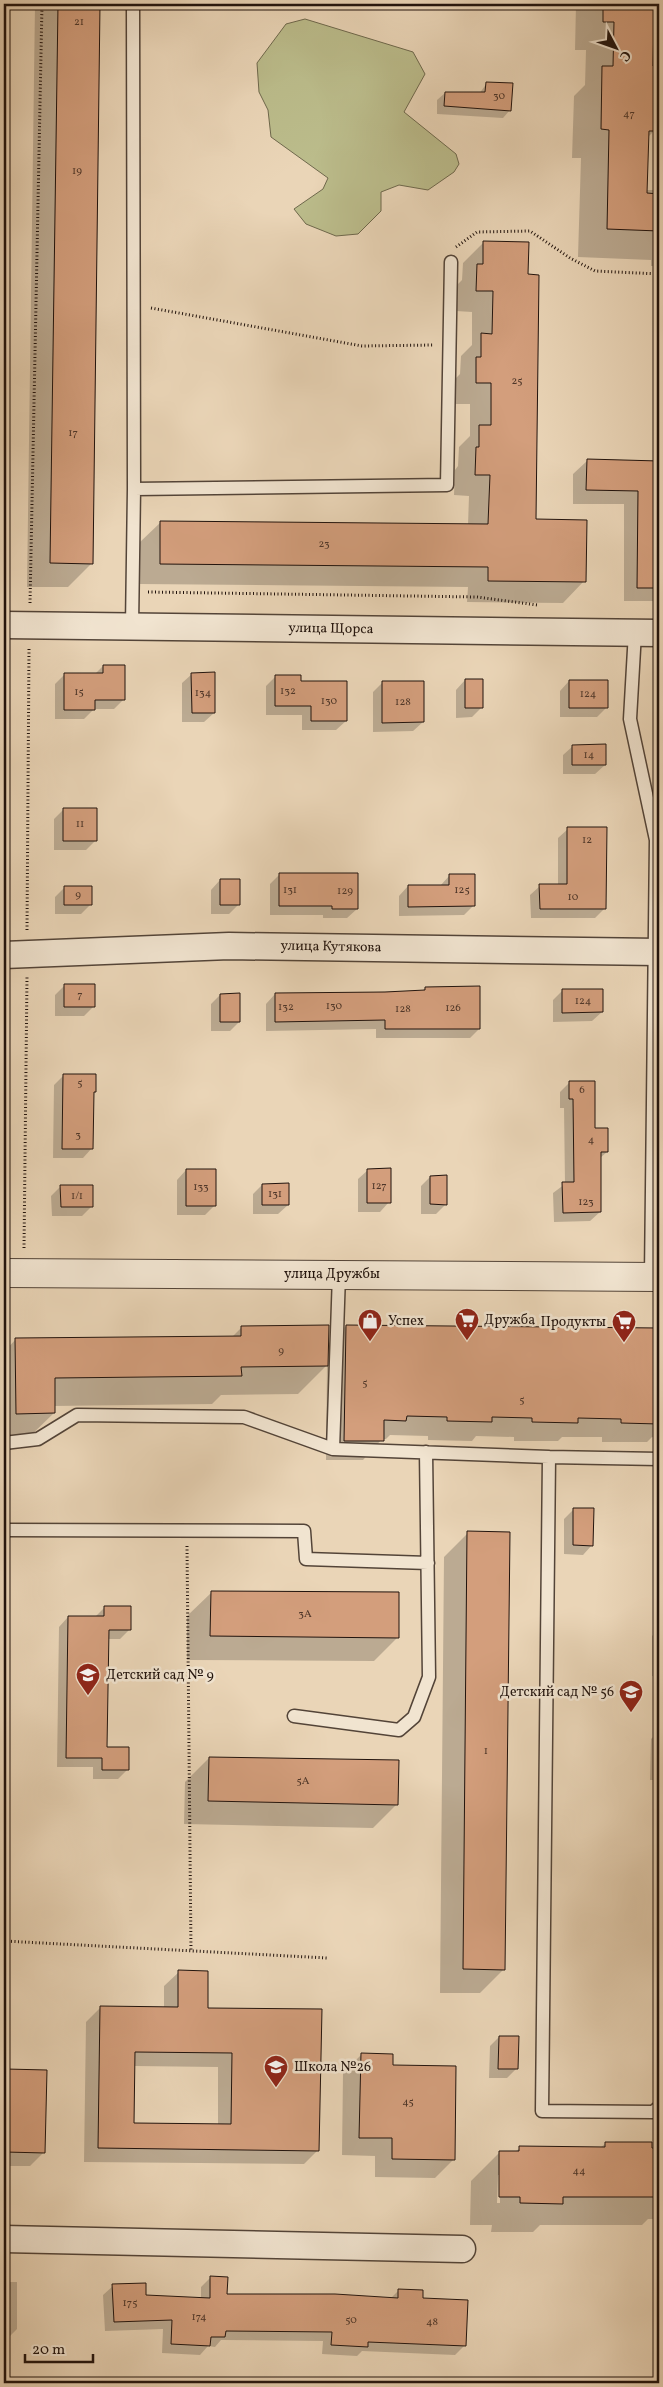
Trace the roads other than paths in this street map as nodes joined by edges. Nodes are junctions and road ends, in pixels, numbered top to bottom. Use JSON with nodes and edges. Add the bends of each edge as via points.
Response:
{"nodes":[{"id":1,"x":133,"y":4,"type":"edge"},
{"id":2,"x":451,"y":262,"type":"road end"},
{"id":3,"x":134,"y":489,"type":"junction"},
{"id":4,"x":4,"y":625,"type":"edge"},
{"id":5,"x":132,"y":626,"type":"junction"},
{"id":6,"x":647,"y":633,"type":"edge"},
{"id":7,"x":657,"y":952,"type":"edge"},
{"id":8,"x":4,"y":955,"type":"edge"},
{"id":9,"x":4,"y":1273,"type":"edge"},
{"id":10,"x":339,"y":1274,"type":"junction"},
{"id":11,"x":655,"y":1277,"type":"edge"},
{"id":12,"x":4,"y":1443,"type":"edge"},
{"id":13,"x":333,"y":1449,"type":"junction"},
{"id":14,"x":426,"y":1452,"type":"junction"},
{"id":15,"x":549,"y":1457,"type":"junction"},
{"id":16,"x":659,"y":1459,"type":"edge"},
{"id":17,"x":4,"y":1530,"type":"edge"},
{"id":18,"x":428,"y":1563,"type":"junction"},
{"id":19,"x":294,"y":1716,"type":"dead end"},
{"id":20,"x":659,"y":2107,"type":"edge"},
{"id":21,"x":4,"y":2239,"type":"edge"},
{"id":22,"x":462,"y":2249,"type":"dead end"}],
"edges":[{"from":1,"to":3,"type":"lane"},
{"from":2,"to":3,"type":"lane","via":[[447,485]]},
{"from":3,"to":5,"type":"lane"},
{"from":4,"to":5,"type":"street","name":"улица Щорса"},
{"from":5,"to":6,"type":"street","name":"улица Щорса"},
{"from":6,"to":7,"type":"lane","via":[[630,719],[656,840]]},
{"from":7,"to":8,"type":"street","name":"улица Кутякова","via":[[229,946]]},
{"from":7,"to":11,"type":"lane"},
{"from":9,"to":10,"type":"street","name":"улица Дружбы"},
{"from":10,"to":11,"type":"street","name":"улица Дружбы"},
{"from":10,"to":13,"type":"lane"},
{"from":12,"to":13,"type":"lane","via":[[38,1439],[77,1415],[244,1417]]},
{"from":13,"to":14,"type":"lane"},
{"from":14,"to":15,"type":"lane"},
{"from":14,"to":18,"type":"lane"},
{"from":15,"to":16,"type":"lane"},
{"from":15,"to":20,"type":"lane","via":[[542,2111],[654,2112]]},
{"from":17,"to":18,"type":"lane","via":[[304,1531],[306,1559]]},
{"from":18,"to":19,"type":"lane","via":[[429,1677],[414,1717],[399,1730]]},
{"from":21,"to":22,"type":"street"}]}
